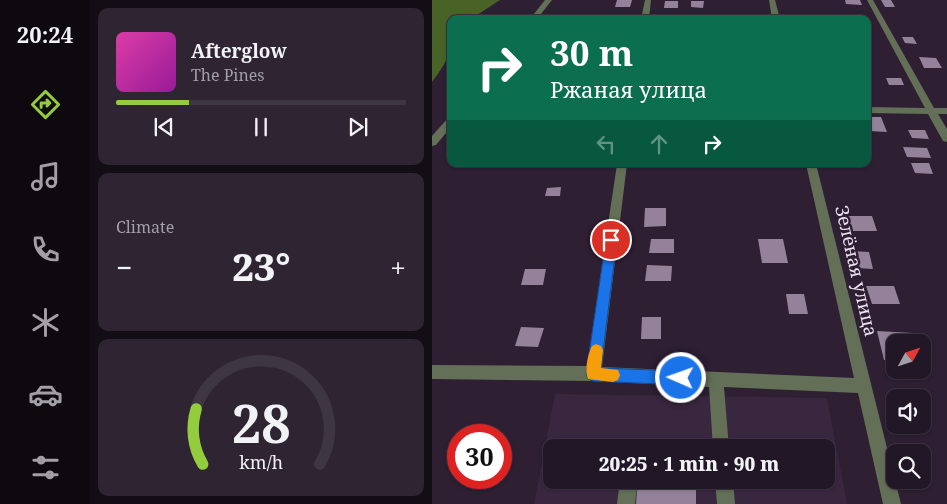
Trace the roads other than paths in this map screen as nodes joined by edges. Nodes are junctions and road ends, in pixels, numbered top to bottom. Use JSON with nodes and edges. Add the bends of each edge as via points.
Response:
{"nodes":[{"id":1,"x":549,"y":0,"type":"edge"},
{"id":2,"x":648,"y":0,"type":"edge"},
{"id":3,"x":772,"y":0,"type":"edge"},
{"id":4,"x":870,"y":0,"type":"edge"},
{"id":5,"x":536,"y":15,"type":"edge"},
{"id":6,"x":646,"y":15,"type":"edge"},
{"id":7,"x":775,"y":15,"type":"edge"},
{"id":8,"x":871,"y":110,"type":"edge"},
{"id":9,"x":931,"y":111,"type":"junction"},
{"id":10,"x":946,"y":111,"type":"edge"},
{"id":11,"x":447,"y":125,"type":"edge"},
{"id":12,"x":946,"y":139,"type":"edge"},
{"id":13,"x":432,"y":143,"type":"edge"},
{"id":14,"x":622,"y":167,"type":"edge"},
{"id":15,"x":812,"y":167,"type":"edge"},
{"id":16,"x":432,"y":372,"type":"edge"},
{"id":17,"x":593,"y":374,"type":"junction"},
{"id":18,"x":716,"y":379,"type":"junction"},
{"id":19,"x":864,"y":386,"type":"junction"},
{"id":20,"x":720,"y":439,"type":"edge"},
{"id":21,"x":628,"y":489,"type":"edge"},
{"id":22,"x":725,"y":489,"type":"edge"},
{"id":23,"x":626,"y":504,"type":"edge"},
{"id":24,"x":726,"y":504,"type":"edge"},
{"id":25,"x":892,"y":504,"type":"edge"}],
"edges":[{"from":1,"to":5,"type":"street"},
{"from":2,"to":6,"type":"street"},
{"from":3,"to":7,"type":"street"},
{"from":4,"to":9,"type":"street"},
{"from":8,"to":9,"type":"street"},
{"from":9,"to":10,"type":"street"},
{"from":9,"to":12,"type":"street"},
{"from":11,"to":13,"type":"street"},
{"from":14,"to":17,"type":"street"},
{"from":15,"to":19,"type":"street","name":"Зелёная улица"},
{"from":16,"to":17,"type":"street"},
{"from":17,"to":18,"type":"street"},
{"from":18,"to":19,"type":"street"},
{"from":18,"to":20,"type":"street"},
{"from":19,"to":25,"type":"street","name":"Зелёная улица"},
{"from":21,"to":23,"type":"street"},
{"from":22,"to":24,"type":"street"}]}
